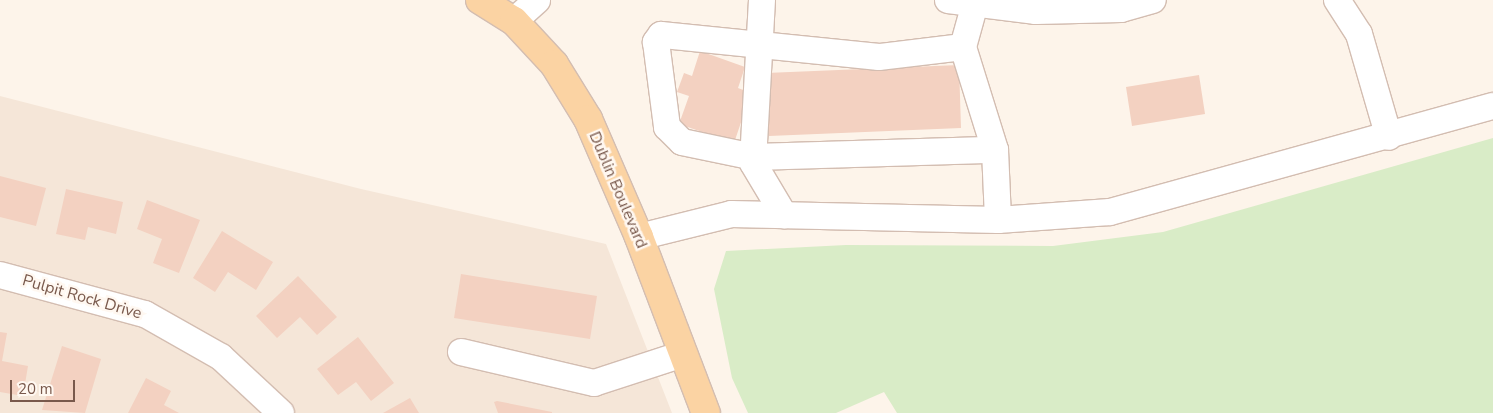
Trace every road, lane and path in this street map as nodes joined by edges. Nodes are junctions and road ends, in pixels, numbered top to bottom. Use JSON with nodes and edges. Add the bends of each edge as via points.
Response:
{"nodes":[{"id":1,"x":480,"y":0,"type":"edge"},
{"id":2,"x":537,"y":0,"type":"edge"},
{"id":3,"x":762,"y":0,"type":"edge"},
{"id":4,"x":948,"y":0,"type":"edge"},
{"id":5,"x":1153,"y":0,"type":"edge"},
{"id":6,"x":1337,"y":0,"type":"edge"},
{"id":7,"x":976,"y":2,"type":"edge"},
{"id":8,"x":514,"y":22,"type":"junction"},
{"id":9,"x":760,"y":44,"type":"junction"},
{"id":10,"x":963,"y":47,"type":"junction"},
{"id":11,"x":1493,"y":106,"type":"edge"},
{"id":12,"x":1389,"y":137,"type":"junction"},
{"id":13,"x":994,"y":150,"type":"junction"},
{"id":14,"x":754,"y":157,"type":"junction"},
{"id":15,"x":784,"y":215,"type":"junction"},
{"id":16,"x":998,"y":220,"type":"junction"},
{"id":17,"x":639,"y":238,"type":"junction"},
{"id":18,"x":0,"y":275,"type":"edge"},
{"id":19,"x":461,"y":352,"type":"dead end"},
{"id":20,"x":683,"y":354,"type":"junction"},
{"id":21,"x":281,"y":413,"type":"edge"},
{"id":22,"x":706,"y":413,"type":"edge"}],
"edges":[{"from":1,"to":8,"type":"main road","name":"Dublin Boulevard"},
{"from":2,"to":8,"type":"street"},
{"from":3,"to":9,"type":"street"},
{"from":4,"to":7,"type":"street"},
{"from":5,"to":7,"type":"street","via":[[1121,10],[1036,11]]},
{"from":6,"to":12,"type":"street","via":[[1359,34]]},
{"from":7,"to":10,"type":"street"},
{"from":8,"to":17,"type":"main road","name":"Dublin Boulevard","via":[[554,64],[588,119]]},
{"from":9,"to":10,"type":"street","via":[[879,57]]},
{"from":9,"to":14,"type":"street"},
{"from":9,"to":14,"type":"street","via":[[661,35],[656,42],[667,127],[682,142]]},
{"from":10,"to":13,"type":"street"},
{"from":11,"to":12,"type":"street"},
{"from":12,"to":16,"type":"street","via":[[1110,212]]},
{"from":13,"to":14,"type":"street"},
{"from":13,"to":16,"type":"street"},
{"from":14,"to":15,"type":"street","via":[[753,163]]},
{"from":15,"to":16,"type":"street"},
{"from":15,"to":17,"type":"street","via":[[731,214]]},
{"from":17,"to":20,"type":"main road","name":"Dublin Boulevard"},
{"from":18,"to":21,"type":"street","name":"Pulpit Rock Drive","via":[[145,314],[221,357]]},
{"from":19,"to":20,"type":"street","via":[[594,383]]},
{"from":20,"to":22,"type":"main road","name":"Dublin Boulevard"}]}
